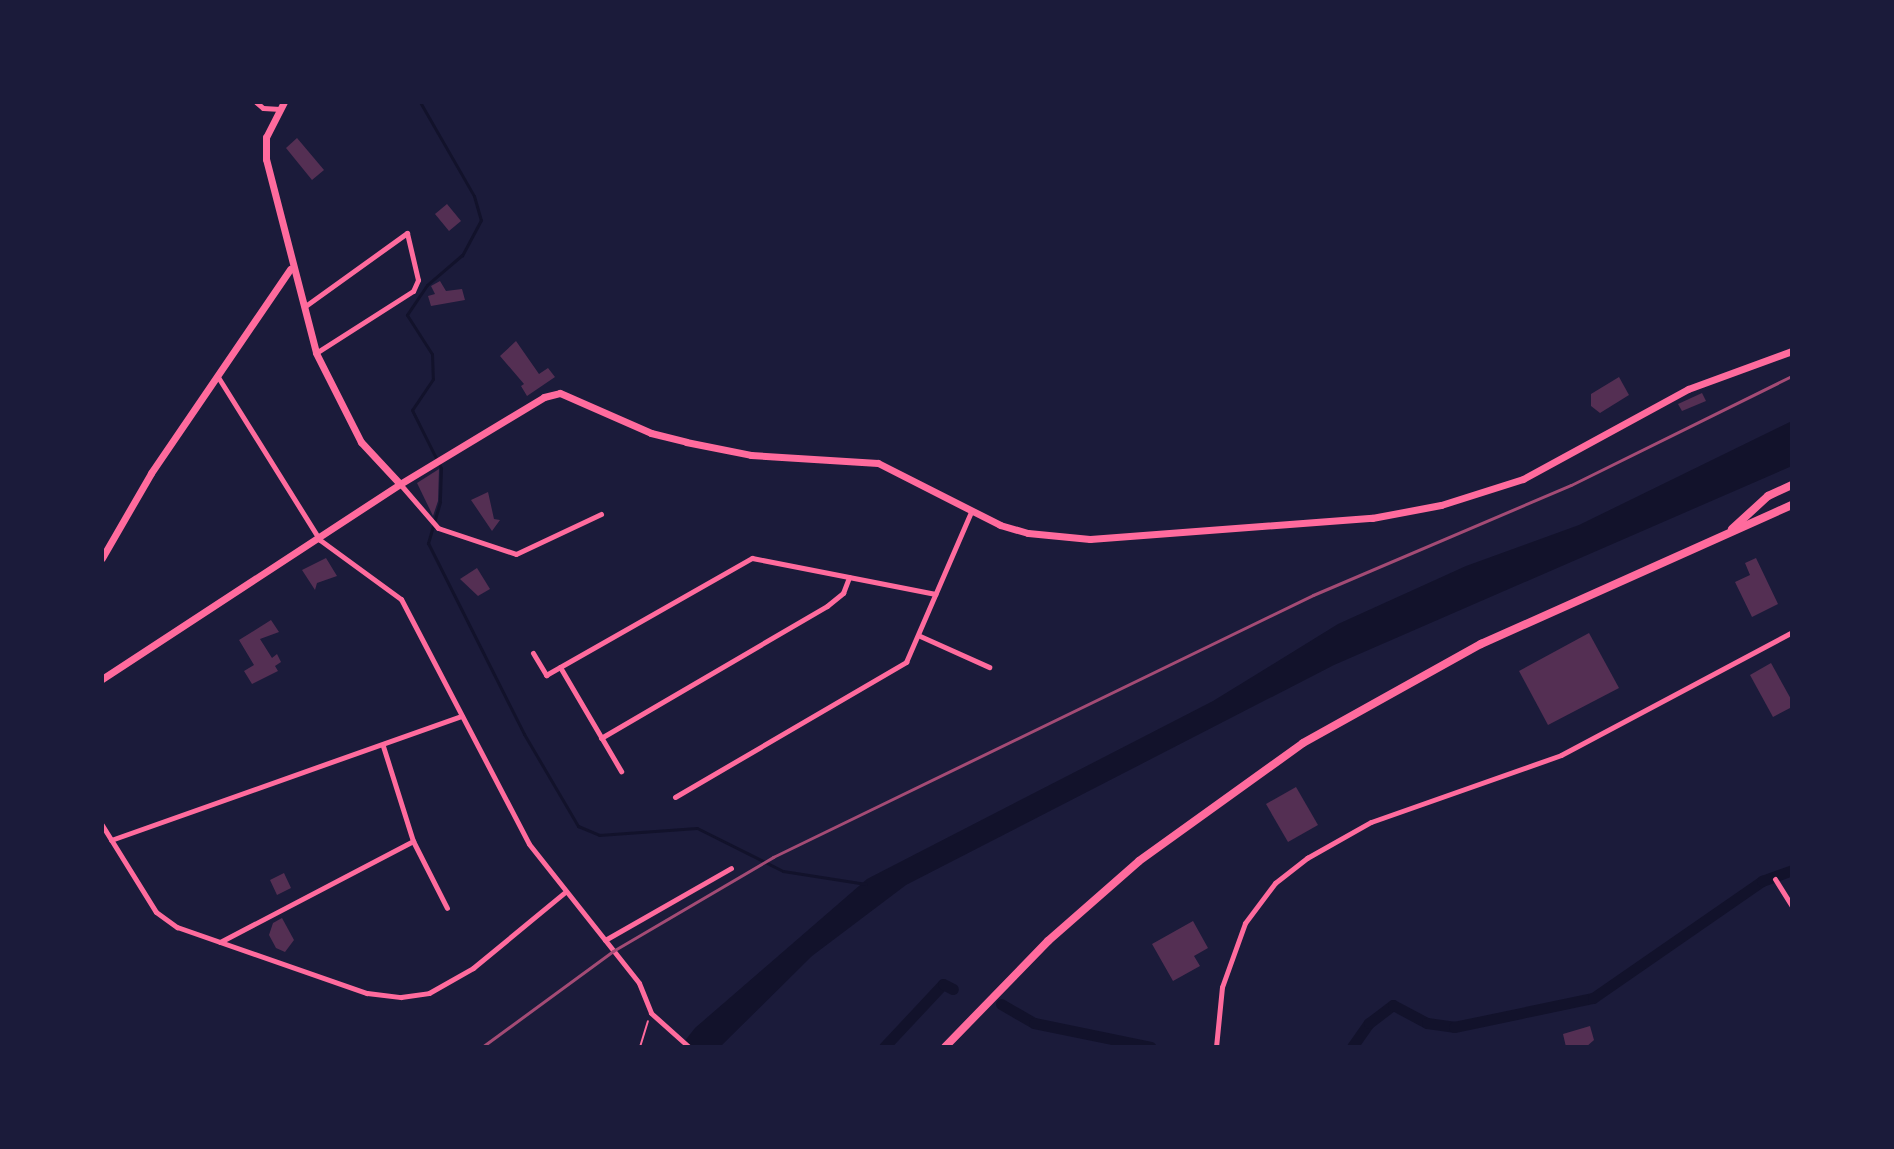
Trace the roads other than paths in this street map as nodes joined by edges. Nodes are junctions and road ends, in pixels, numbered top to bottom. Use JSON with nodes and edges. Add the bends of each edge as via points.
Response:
{"nodes":[{"id":1,"x":256,"y":102,"type":"edge"},
{"id":2,"x":282,"y":106,"type":"edge"},
{"id":3,"x":290,"y":269,"type":"junction"},
{"id":4,"x":303,"y":308,"type":"junction"},
{"id":5,"x":1792,"y":351,"type":"edge"},
{"id":6,"x":316,"y":353,"type":"junction"},
{"id":7,"x":218,"y":377,"type":"junction"},
{"id":8,"x":400,"y":484,"type":"junction"},
{"id":9,"x":1792,"y":485,"type":"edge"},
{"id":10,"x":1792,"y":505,"type":"edge"},
{"id":11,"x":971,"y":512,"type":"junction"},
{"id":12,"x":601,"y":514,"type":"dead end"},
{"id":13,"x":1725,"y":535,"type":"junction"},
{"id":14,"x":320,"y":540,"type":"junction"},
{"id":15,"x":102,"y":558,"type":"edge"},
{"id":16,"x":849,"y":577,"type":"junction"},
{"id":17,"x":936,"y":594,"type":"junction"},
{"id":18,"x":1792,"y":632,"type":"edge"},
{"id":19,"x":920,"y":636,"type":"junction"},
{"id":20,"x":533,"y":653,"type":"dead end"},
{"id":21,"x":560,"y":667,"type":"junction"},
{"id":22,"x":989,"y":667,"type":"dead end"},
{"id":23,"x":102,"y":679,"type":"edge"},
{"id":24,"x":462,"y":716,"type":"junction"},
{"id":25,"x":601,"y":738,"type":"junction"},
{"id":26,"x":383,"y":746,"type":"junction"},
{"id":27,"x":621,"y":771,"type":"dead end"},
{"id":28,"x":675,"y":797,"type":"dead end"},
{"id":29,"x":102,"y":825,"type":"edge"},
{"id":30,"x":111,"y":840,"type":"junction"},
{"id":31,"x":413,"y":841,"type":"junction"},
{"id":32,"x":731,"y":868,"type":"dead end"},
{"id":33,"x":1775,"y":879,"type":"dead end"},
{"id":34,"x":564,"y":893,"type":"junction"},
{"id":35,"x":1792,"y":906,"type":"edge"},
{"id":36,"x":447,"y":908,"type":"dead end"},
{"id":37,"x":605,"y":940,"type":"junction"},
{"id":38,"x":219,"y":942,"type":"junction"},
{"id":39,"x":689,"y":1047,"type":"edge"},
{"id":40,"x":945,"y":1047,"type":"edge"},
{"id":41,"x":1216,"y":1047,"type":"edge"}],
"edges":[{"from":1,"to":2,"type":"street","via":[[263,108]]},
{"from":2,"to":3,"type":"main road","via":[[266,137],[266,159]]},
{"from":3,"to":4,"type":"main road"},
{"from":3,"to":7,"type":"main road"},
{"from":4,"to":6,"type":"main road"},
{"from":4,"to":6,"type":"street","via":[[407,233],[418,280],[413,291]]},
{"from":5,"to":11,"type":"main road","via":[[1688,389],[1523,479],[1411,512],[1090,539],[1028,533]]},
{"from":6,"to":8,"type":"main road","via":[[361,442]]},
{"from":7,"to":14,"type":"street"},
{"from":7,"to":15,"type":"main road","via":[[151,473]]},
{"from":8,"to":11,"type":"main road","via":[[544,397],[560,393],[651,433],[686,442],[751,455],[878,463]]},
{"from":8,"to":12,"type":"street","via":[[438,528],[516,554]]},
{"from":8,"to":14,"type":"main road"},
{"from":9,"to":13,"type":"highway","via":[[1768,496]]},
{"from":10,"to":13,"type":"highway"},
{"from":11,"to":17,"type":"street"},
{"from":13,"to":40,"type":"highway","via":[[1417,676],[1281,758],[1187,823],[1089,904]]},
{"from":14,"to":23,"type":"main road"},
{"from":14,"to":24,"type":"street","via":[[401,599]]},
{"from":16,"to":17,"type":"street"},
{"from":16,"to":21,"type":"street","via":[[752,558]]},
{"from":16,"to":25,"type":"street","via":[[843,593],[827,606]]},
{"from":17,"to":19,"type":"street"},
{"from":18,"to":41,"type":"street","via":[[1561,755],[1371,822],[1307,858],[1275,883],[1245,923],[1222,987]]},
{"from":19,"to":22,"type":"street"},
{"from":19,"to":28,"type":"street","via":[[906,662]]},
{"from":20,"to":21,"type":"street","via":[[546,675]]},
{"from":21,"to":25,"type":"street"},
{"from":24,"to":26,"type":"street"},
{"from":24,"to":34,"type":"street","via":[[513,817]]},
{"from":25,"to":27,"type":"street"},
{"from":26,"to":30,"type":"street"},
{"from":26,"to":31,"type":"street"},
{"from":29,"to":30,"type":"street"},
{"from":30,"to":38,"type":"street","via":[[156,912],[177,927]]},
{"from":31,"to":36,"type":"street"},
{"from":31,"to":38,"type":"street"},
{"from":32,"to":37,"type":"street"},
{"from":33,"to":35,"type":"street"},
{"from":34,"to":37,"type":"street"},
{"from":34,"to":38,"type":"street","via":[[473,968],[429,993],[401,997],[367,993]]},
{"from":37,"to":39,"type":"street","via":[[639,983],[651,1013]]}]}
